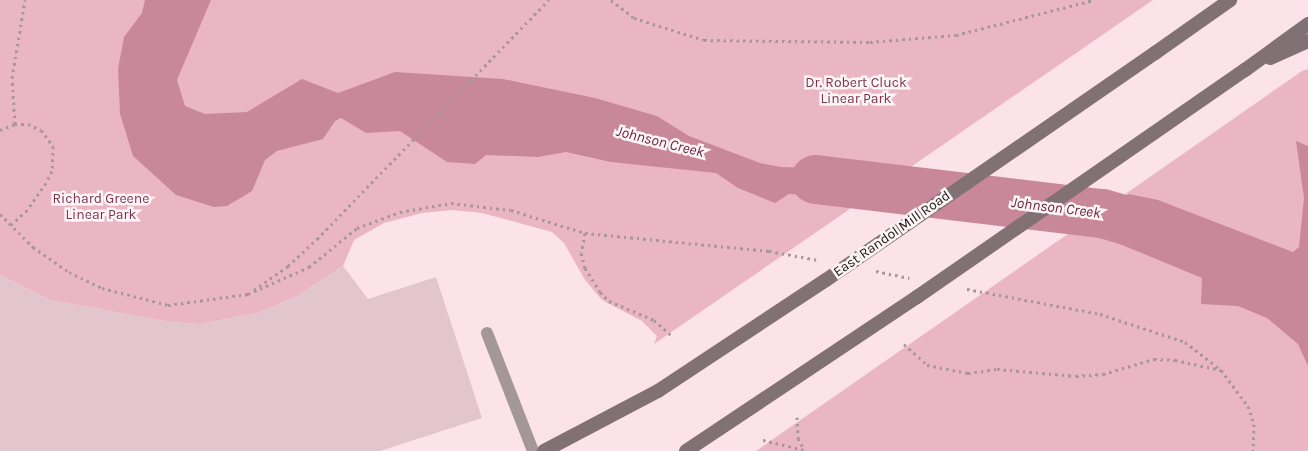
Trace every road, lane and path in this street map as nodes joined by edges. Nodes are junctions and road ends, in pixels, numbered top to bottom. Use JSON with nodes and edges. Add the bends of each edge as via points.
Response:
{"nodes":[{"id":1,"x":25,"y":0,"type":"edge"},
{"id":2,"x":549,"y":0,"type":"edge"},
{"id":3,"x":611,"y":0,"type":"edge"},
{"id":4,"x":1093,"y":0,"type":"edge"},
{"id":5,"x":1230,"y":0,"type":"edge"},
{"id":6,"x":1308,"y":24,"type":"edge"},
{"id":7,"x":1308,"y":41,"type":"edge"},
{"id":8,"x":1245,"y":70,"type":"junction"},
{"id":9,"x":15,"y":124,"type":"junction"},
{"id":10,"x":0,"y":130,"type":"edge"},
{"id":11,"x":0,"y":214,"type":"edge"},
{"id":12,"x":11,"y":225,"type":"junction"},
{"id":13,"x":585,"y":233,"type":"junction"},
{"id":14,"x":828,"y":262,"type":"dead end"},
{"id":15,"x":867,"y":269,"type":"dead end"},
{"id":16,"x":915,"y":279,"type":"dead end"},
{"id":17,"x":964,"y":288,"type":"dead end"},
{"id":18,"x":248,"y":294,"type":"junction"},
{"id":19,"x":487,"y":332,"type":"dead end"},
{"id":20,"x":673,"y":338,"type":"dead end"},
{"id":21,"x":904,"y":344,"type":"dead end"},
{"id":22,"x":1222,"y":370,"type":"junction"},
{"id":23,"x":797,"y":417,"type":"dead end"},
{"id":24,"x":763,"y":440,"type":"dead end"},
{"id":25,"x":533,"y":451,"type":"edge"},
{"id":26,"x":544,"y":451,"type":"edge"},
{"id":27,"x":686,"y":451,"type":"edge"},
{"id":28,"x":804,"y":451,"type":"edge"},
{"id":29,"x":1253,"y":451,"type":"edge"}],
"edges":[{"from":1,"to":9,"type":"path","via":[[12,78]]},
{"from":2,"to":18,"type":"path","via":[[355,202],[288,266]]},
{"from":3,"to":4,"type":"path","via":[[634,18],[704,40],[870,42],[956,35]]},
{"from":5,"to":26,"type":"main road","name":"East Randol Mill Road","bridge":true,"via":[[826,280],[658,391]]},
{"from":6,"to":8,"type":"main road"},
{"from":7,"to":8,"type":"main road"},
{"from":8,"to":27,"type":"main road","bridge":true,"via":[[917,297]]},
{"from":9,"to":10,"type":"path"},
{"from":9,"to":12,"type":"path","via":[[28,124],[41,130],[50,140],[54,154],[52,171],[43,188]]},
{"from":11,"to":12,"type":"path"},
{"from":12,"to":18,"type":"path","via":[[33,247],[68,272],[135,299],[168,305]]},
{"from":13,"to":14,"type":"path","via":[[769,251]]},
{"from":13,"to":18,"type":"path","via":[[511,210],[465,203],[436,204],[379,218],[357,228],[309,267]]},
{"from":13,"to":20,"type":"path","via":[[581,253],[585,268],[600,292],[610,301],[654,320]]},
{"from":15,"to":16,"type":"path"},
{"from":17,"to":22,"type":"path","via":[[1110,318],[1186,342]]},
{"from":19,"to":25,"type":"lane"},
{"from":21,"to":22,"type":"path","via":[[927,365],[968,372],[997,369],[1076,376],[1103,374],[1154,360],[1175,360]]},
{"from":22,"to":29,"type":"path","via":[[1248,406],[1254,424]]},
{"from":23,"to":28,"type":"path","via":[[798,438]]},
{"from":24,"to":28,"type":"path"}]}
